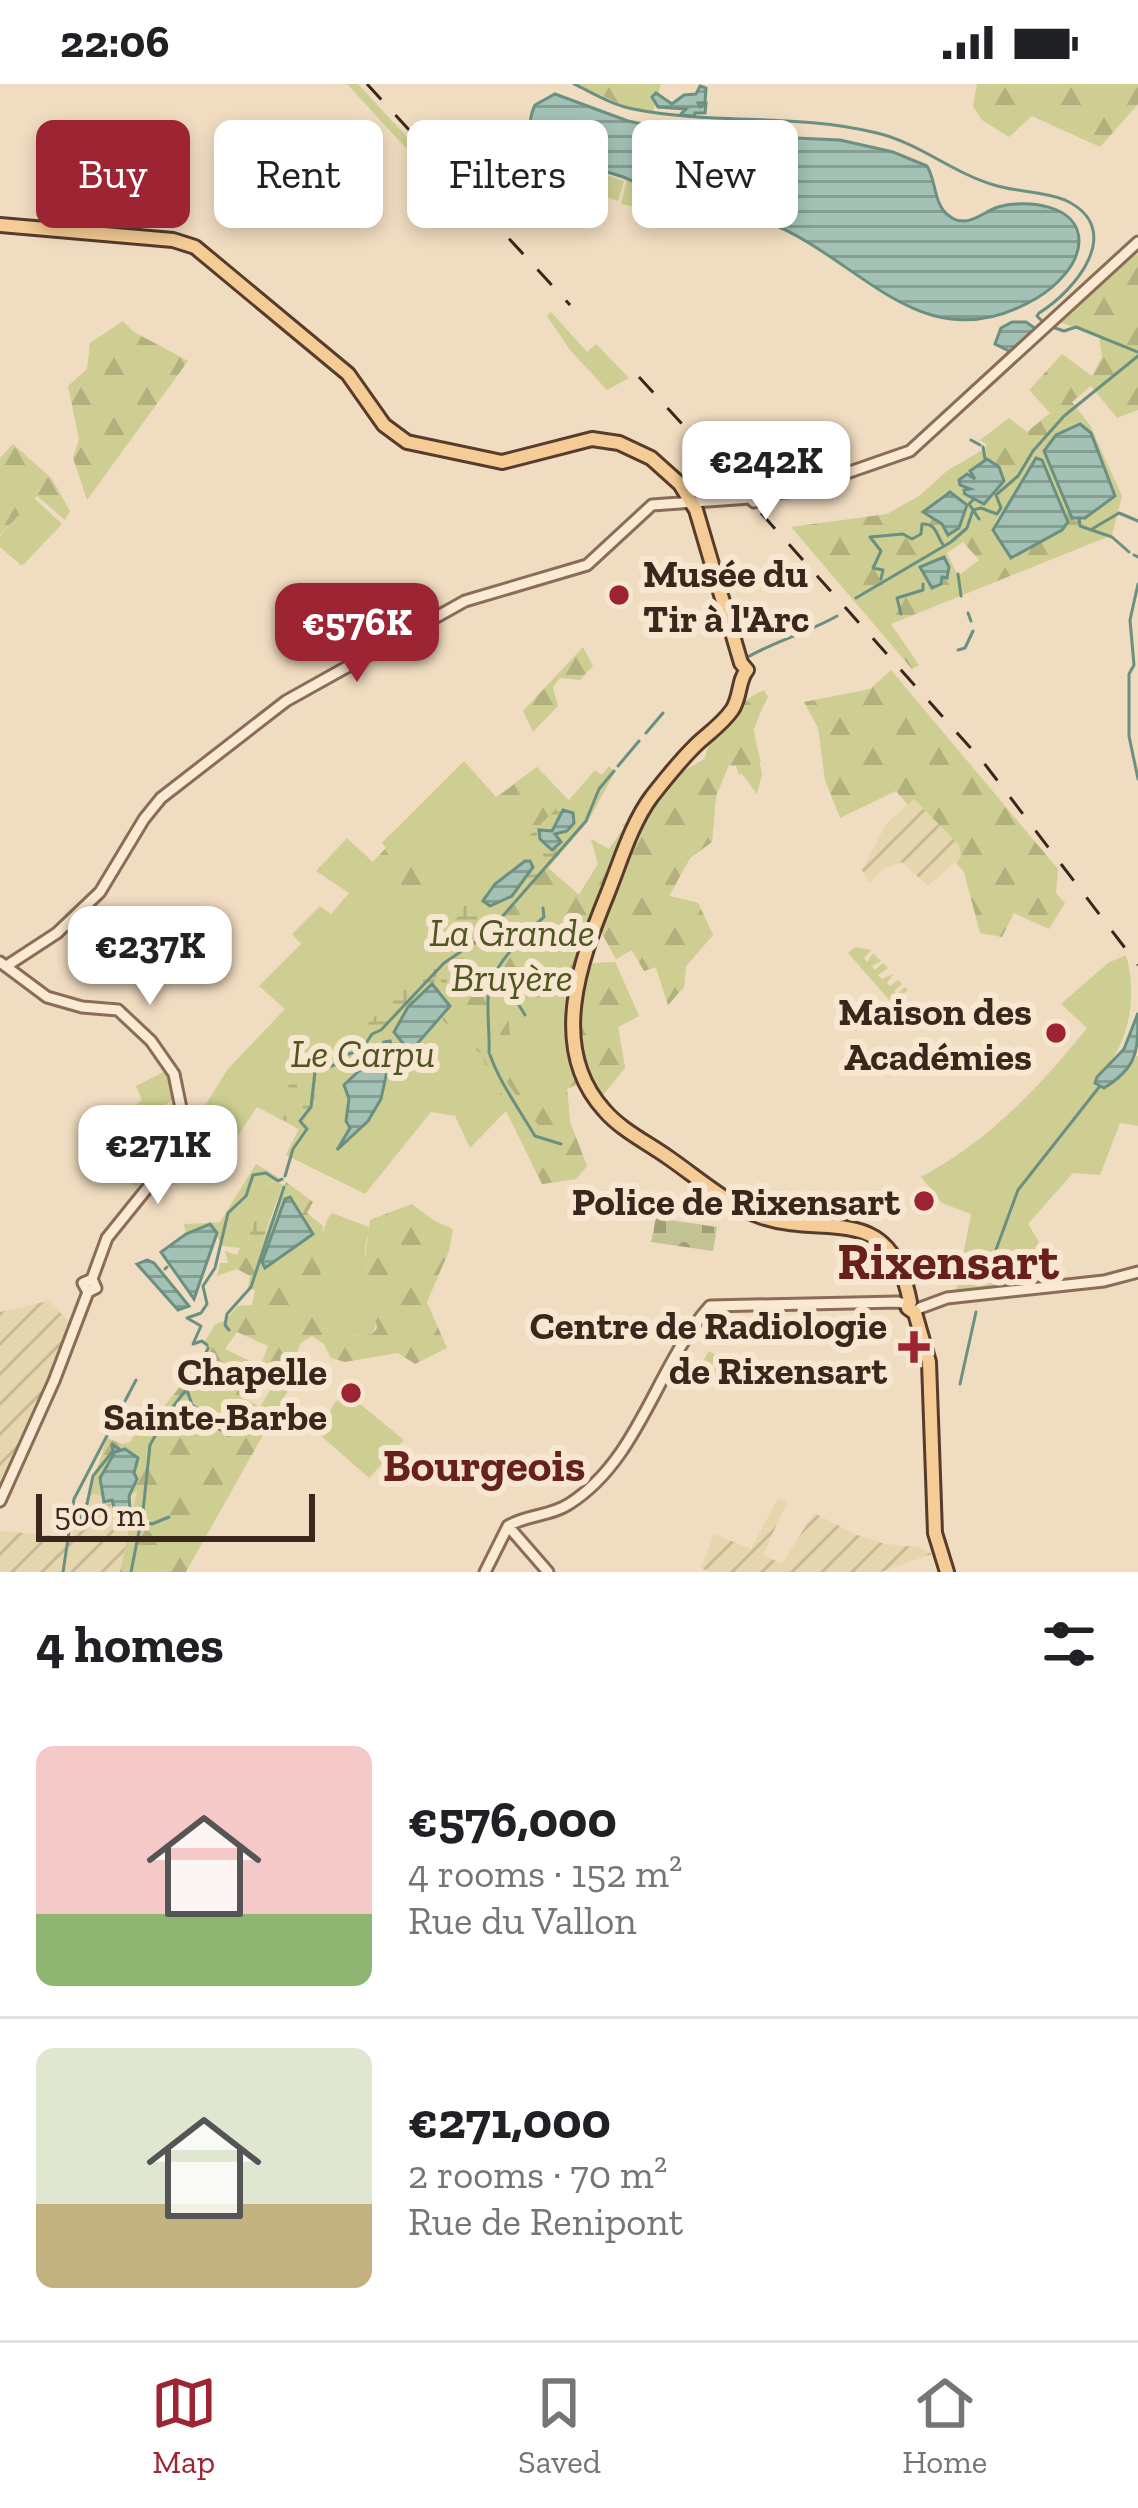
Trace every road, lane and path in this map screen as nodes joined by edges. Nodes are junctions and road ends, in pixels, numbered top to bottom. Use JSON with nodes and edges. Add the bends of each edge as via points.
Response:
{"nodes":[{"id":1,"x":0,"y":226,"type":"edge"},
{"id":2,"x":1138,"y":242,"type":"edge"},
{"id":3,"x":693,"y":503,"type":"junction"},
{"id":4,"x":4,"y":964,"type":"edge"},
{"id":5,"x":1138,"y":1272,"type":"edge"},
{"id":6,"x":910,"y":1304,"type":"junction"},
{"id":7,"x":0,"y":1501,"type":"edge"},
{"id":8,"x":508,"y":1526,"type":"junction"},
{"id":9,"x":485,"y":1572,"type":"edge"},
{"id":10,"x":548,"y":1572,"type":"edge"},
{"id":11,"x":947,"y":1572,"type":"edge"}],
"edges":[{"from":1,"to":3,"type":"main road","via":[[184,242],[348,374],[400,439],[491,462],[580,440],[619,443],[661,466]]},
{"from":2,"to":3,"type":"street","via":[[910,452],[814,485]]},
{"from":3,"to":4,"type":"street","via":[[652,505],[588,564],[430,617],[249,727],[152,808],[82,910],[44,944]]},
{"from":3,"to":6,"type":"main road","via":[[741,669],[736,703],[640,817],[578,968],[575,1040],[585,1081],[616,1121],[745,1209],[867,1234],[894,1260]]},
{"from":4,"to":7,"type":"street","via":[[42,994],[118,1010],[171,1066],[184,1124],[161,1171],[107,1238],[96,1288]]},
{"from":5,"to":6,"type":"street"},
{"from":6,"to":8,"type":"street","via":[[710,1306],[615,1461],[570,1504]]},
{"from":6,"to":11,"type":"main road","via":[[929,1362],[935,1533]]},
{"from":8,"to":9,"type":"street"},
{"from":8,"to":10,"type":"street"}]}
